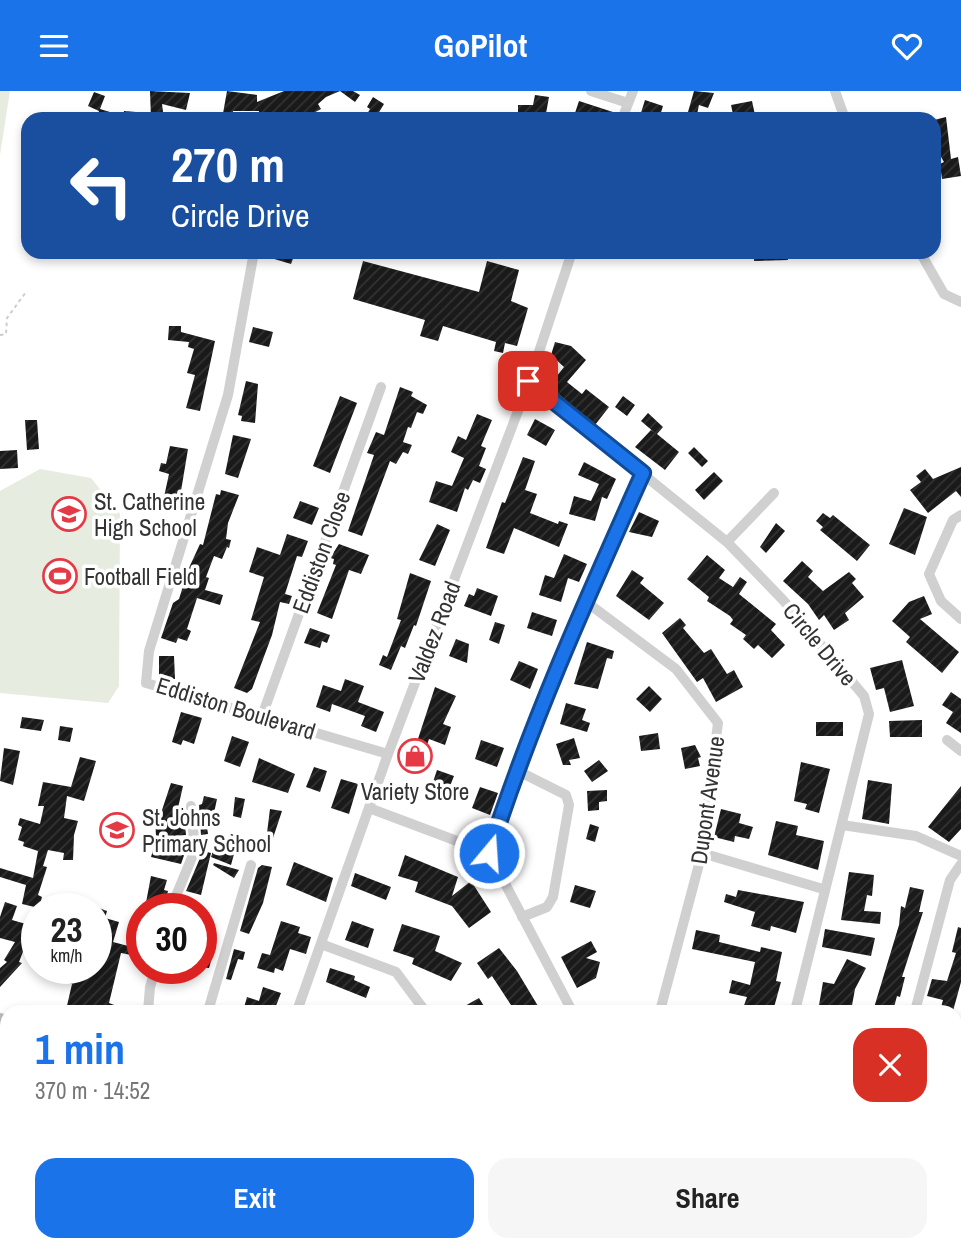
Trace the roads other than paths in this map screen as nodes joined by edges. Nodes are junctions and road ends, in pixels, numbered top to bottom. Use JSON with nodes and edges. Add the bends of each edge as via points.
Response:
{"nodes":[{"id":1,"x":591,"y":91,"type":"edge"},
{"id":2,"x":633,"y":91,"type":"edge"},
{"id":3,"x":835,"y":91,"type":"edge"},
{"id":4,"x":628,"y":103,"type":"junction"},
{"id":5,"x":625,"y":112,"type":"edge"},
{"id":6,"x":842,"y":112,"type":"edge"},
{"id":7,"x":253,"y":259,"type":"edge"},
{"id":8,"x":570,"y":259,"type":"edge"},
{"id":9,"x":924,"y":259,"type":"edge"},
{"id":10,"x":961,"y":302,"type":"edge"},
{"id":11,"x":528,"y":381,"type":"junction"},
{"id":12,"x":381,"y":387,"type":"dead end"},
{"id":13,"x":643,"y":473,"type":"junction"},
{"id":14,"x":774,"y":493,"type":"dead end"},
{"id":15,"x":961,"y":515,"type":"edge"},
{"id":16,"x":727,"y":542,"type":"junction"},
{"id":17,"x":585,"y":601,"type":"junction"},
{"id":18,"x":961,"y":619,"type":"edge"},
{"id":19,"x":262,"y":716,"type":"junction"},
{"id":20,"x":947,"y":740,"type":"dead end"},
{"id":21,"x":961,"y":751,"type":"edge"},
{"id":22,"x":388,"y":754,"type":"junction"},
{"id":23,"x":516,"y":770,"type":"junction"},
{"id":24,"x":191,"y":806,"type":"dead end"},
{"id":25,"x":369,"y":808,"type":"junction"},
{"id":26,"x":842,"y":825,"type":"junction"},
{"id":27,"x":489,"y":853,"type":"junction"},
{"id":28,"x":702,"y":853,"type":"junction"},
{"id":29,"x":961,"y":856,"type":"edge"},
{"id":30,"x":961,"y":864,"type":"edge"},
{"id":31,"x":251,"y":865,"type":"dead end"},
{"id":32,"x":823,"y":889,"type":"junction"},
{"id":33,"x":177,"y":893,"type":"edge"},
{"id":34,"x":522,"y":916,"type":"junction"},
{"id":35,"x":321,"y":944,"type":"junction"},
{"id":36,"x":151,"y":984,"type":"edge"},
{"id":37,"x":148,"y":1005,"type":"edge"},
{"id":38,"x":210,"y":1005,"type":"edge"},
{"id":39,"x":299,"y":1005,"type":"edge"},
{"id":40,"x":421,"y":1005,"type":"edge"},
{"id":41,"x":569,"y":1005,"type":"edge"},
{"id":42,"x":662,"y":1005,"type":"edge"},
{"id":43,"x":796,"y":1005,"type":"edge"},
{"id":44,"x":917,"y":1005,"type":"edge"}],
"edges":[{"from":1,"to":4,"type":"street"},
{"from":2,"to":4,"type":"street"},
{"from":3,"to":6,"type":"street"},
{"from":4,"to":5,"type":"street"},
{"from":7,"to":19,"type":"street","name":"Eddiston Boulevard","via":[[228,394],[149,651],[146,683]]},
{"from":8,"to":11,"type":"street","name":"Valdez Road"},
{"from":9,"to":10,"type":"street","via":[[944,294]]},
{"from":11,"to":13,"type":"street","name":"Circle Drive"},
{"from":11,"to":22,"type":"street","name":"Valdez Road"},
{"from":12,"to":19,"type":"street","name":"Eddiston Close"},
{"from":13,"to":16,"type":"street","name":"Circle Drive"},
{"from":13,"to":17,"type":"street"},
{"from":14,"to":16,"type":"street"},
{"from":15,"to":18,"type":"street","via":[[953,520],[929,574],[941,601]]},
{"from":16,"to":26,"type":"street","name":"Circle Drive","via":[[864,696],[869,714]]},
{"from":17,"to":23,"type":"street"},
{"from":17,"to":28,"type":"street","name":"Dupont Avenue","via":[[676,669],[718,723]]},
{"from":19,"to":22,"type":"street","name":"Eddiston Boulevard"},
{"from":20,"to":21,"type":"street"},
{"from":22,"to":25,"type":"street","name":"Valdez Road"},
{"from":23,"to":27,"type":"street"},
{"from":23,"to":34,"type":"street","via":[[566,795],[569,805],[553,897],[547,907]]},
{"from":24,"to":33,"type":"street","via":[[195,850]]},
{"from":25,"to":27,"type":"street"},
{"from":25,"to":35,"type":"street","name":"Valdez Road"},
{"from":26,"to":29,"type":"street","via":[[916,836]]},
{"from":26,"to":32,"type":"street","name":"Circle Drive"},
{"from":27,"to":34,"type":"street"},
{"from":28,"to":32,"type":"street"},
{"from":28,"to":42,"type":"street","name":"Dupont Avenue"},
{"from":30,"to":44,"type":"street","via":[[950,880]]},
{"from":31,"to":38,"type":"street"},
{"from":32,"to":43,"type":"street","name":"Circle Drive"},
{"from":34,"to":41,"type":"street"},
{"from":35,"to":39,"type":"street","name":"Valdez Road"},
{"from":35,"to":40,"type":"street","via":[[396,972]]},
{"from":36,"to":37,"type":"street"}]}
